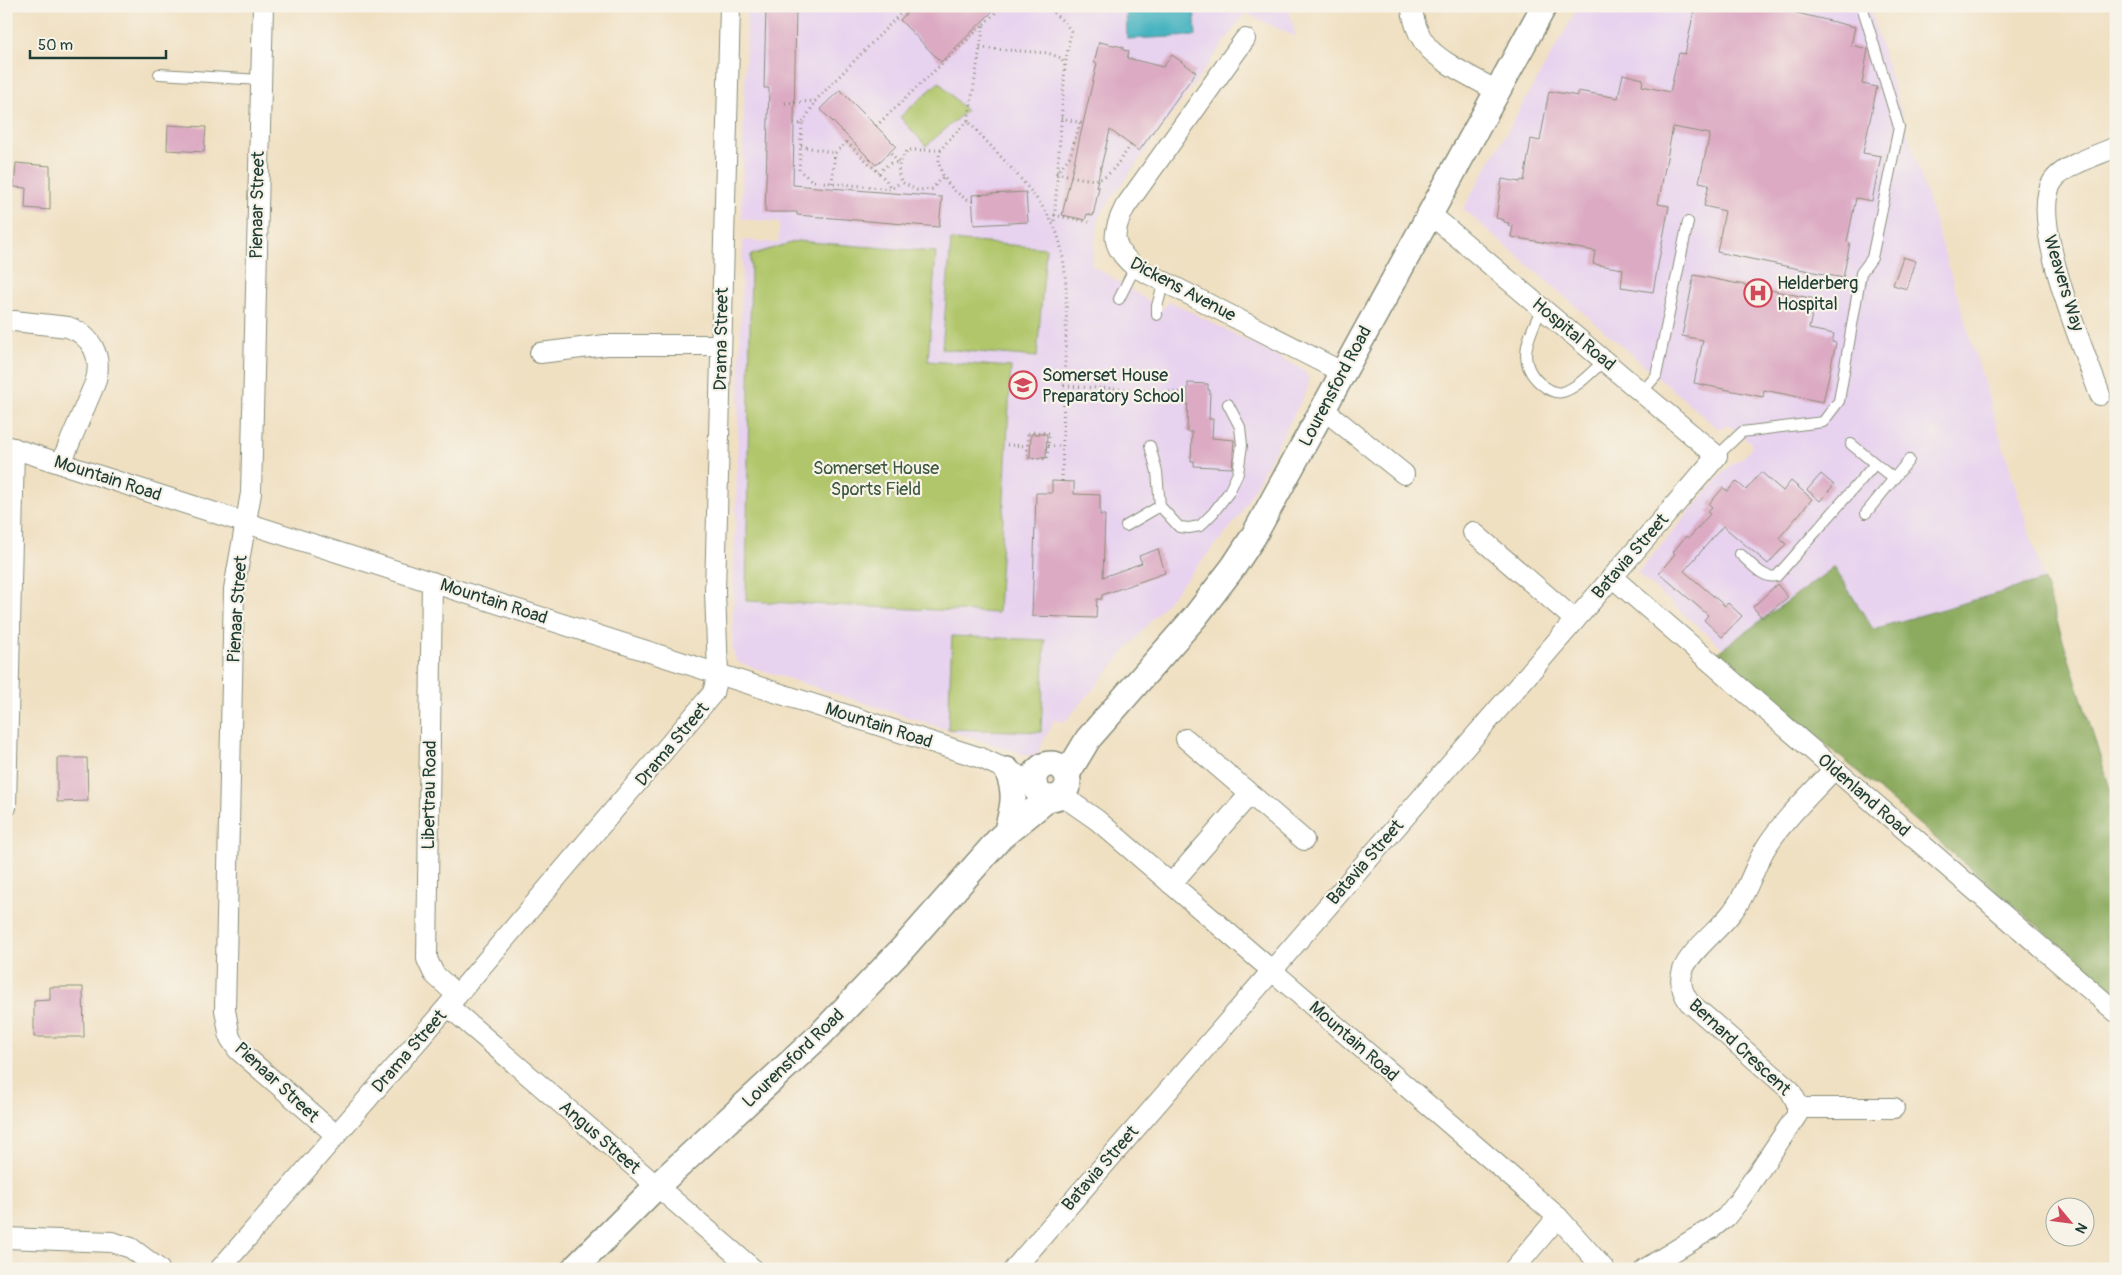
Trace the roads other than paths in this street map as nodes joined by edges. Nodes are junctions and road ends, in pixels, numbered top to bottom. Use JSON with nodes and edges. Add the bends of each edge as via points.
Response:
{"nodes":[{"id":1,"x":262,"y":6,"type":"edge"},
{"id":2,"x":730,"y":6,"type":"edge"},
{"id":3,"x":1411,"y":6,"type":"edge"},
{"id":4,"x":1544,"y":6,"type":"edge"},
{"id":5,"x":1862,"y":6,"type":"edge"},
{"id":6,"x":1245,"y":39,"type":"dead end"},
{"id":7,"x":159,"y":74,"type":"dead end"},
{"id":8,"x":261,"y":80,"type":"junction"},
{"id":9,"x":1497,"y":91,"type":"junction"},
{"id":10,"x":2116,"y":147,"type":"edge"},
{"id":11,"x":1430,"y":213,"type":"junction"},
{"id":12,"x":1688,"y":222,"type":"dead end"},
{"id":13,"x":1135,"y":267,"type":"junction"},
{"id":14,"x":1164,"y":282,"type":"junction"},
{"id":15,"x":1119,"y":299,"type":"dead end"},
{"id":16,"x":1542,"y":306,"type":"junction"},
{"id":17,"x":1157,"y":315,"type":"dead end"},
{"id":18,"x":14,"y":321,"type":"dead end"},
{"id":19,"x":721,"y":345,"type":"junction"},
{"id":20,"x":540,"y":353,"type":"dead end"},
{"id":21,"x":1605,"y":360,"type":"junction"},
{"id":22,"x":1342,"y":372,"type":"junction"},
{"id":23,"x":1642,"y":392,"type":"junction"},
{"id":24,"x":2100,"y":395,"type":"dead end"},
{"id":25,"x":1228,"y":404,"type":"dead end"},
{"id":26,"x":1323,"y":409,"type":"junction"},
{"id":27,"x":1851,"y":444,"type":"dead end"},
{"id":28,"x":1150,"y":446,"type":"dead end"},
{"id":29,"x":10,"y":447,"type":"edge"},
{"id":30,"x":1717,"y":456,"type":"junction"},
{"id":31,"x":1909,"y":460,"type":"dead end"},
{"id":32,"x":61,"y":463,"type":"junction"},
{"id":33,"x":1875,"y":464,"type":"junction"},
{"id":34,"x":1404,"y":474,"type":"dead end"},
{"id":35,"x":1894,"y":479,"type":"junction"},
{"id":36,"x":1160,"y":506,"type":"junction"},
{"id":37,"x":1866,"y":513,"type":"dead end"},
{"id":38,"x":246,"y":523,"type":"junction"},
{"id":39,"x":1126,"y":526,"type":"dead end"},
{"id":40,"x":1473,"y":532,"type":"dead end"},
{"id":41,"x":1740,"y":554,"type":"dead end"},
{"id":42,"x":1612,"y":577,"type":"junction"},
{"id":43,"x":432,"y":582,"type":"junction"},
{"id":44,"x":1575,"y":620,"type":"junction"},
{"id":45,"x":718,"y":673,"type":"junction"},
{"id":46,"x":1186,"y":739,"type":"dead end"},
{"id":47,"x":981,"y":758,"type":"junction"},
{"id":48,"x":1834,"y":769,"type":"junction"},
{"id":49,"x":1007,"y":770,"type":"junction"},
{"id":50,"x":1051,"y":781,"type":"junction"},
{"id":51,"x":1250,"y":794,"type":"junction"},
{"id":52,"x":6,"y":806,"type":"edge"},
{"id":53,"x":1005,"y":831,"type":"junction"},
{"id":54,"x":1304,"y":840,"type":"dead end"},
{"id":55,"x":1171,"y":884,"type":"junction"},
{"id":56,"x":1271,"y":970,"type":"junction"},
{"id":57,"x":453,"y":1000,"type":"junction"},
{"id":58,"x":2116,"y":1012,"type":"edge"},
{"id":59,"x":1798,"y":1108,"type":"junction"},
{"id":60,"x":1894,"y":1108,"type":"dead end"},
{"id":61,"x":336,"y":1135,"type":"junction"},
{"id":62,"x":657,"y":1186,"type":"junction"},
{"id":63,"x":1558,"y":1218,"type":"junction"},
{"id":64,"x":6,"y":1238,"type":"edge"},
{"id":65,"x":159,"y":1269,"type":"edge"},
{"id":66,"x":220,"y":1269,"type":"edge"},
{"id":67,"x":574,"y":1269,"type":"edge"},
{"id":68,"x":753,"y":1269,"type":"edge"},
{"id":69,"x":1014,"y":1269,"type":"edge"},
{"id":70,"x":1514,"y":1269,"type":"edge"},
{"id":71,"x":1604,"y":1269,"type":"edge"},
{"id":72,"x":1645,"y":1269,"type":"edge"}],
"edges":[{"from":1,"to":8,"type":"street","name":"Pienaar Street"},
{"from":2,"to":19,"type":"street","name":"Drama Street"},
{"from":3,"to":9,"type":"street","via":[[1416,28],[1428,48]]},
{"from":4,"to":9,"type":"street","name":"Lourensford Road"},
{"from":5,"to":30,"type":"lane","via":[[1899,127],[1872,258],[1861,274],[1840,402],[1823,422],[1742,432]]},
{"from":6,"to":13,"type":"street","name":"Dickens Avenue","via":[[1118,221],[1114,234],[1116,244],[1123,257]]},
{"from":7,"to":8,"type":"lane"},
{"from":8,"to":38,"type":"street","name":"Pienaar Street","via":[[251,493]]},
{"from":9,"to":11,"type":"street","name":"Lourensford Road"},
{"from":10,"to":24,"type":"street","name":"Weavers Way","via":[[2057,175],[2047,193],[2046,204],[2048,238],[2055,266]]},
{"from":11,"to":16,"type":"street","name":"Hospital Road"},
{"from":11,"to":22,"type":"street","name":"Lourensford Road"},
{"from":12,"to":23,"type":"lane","via":[[1656,376]]},
{"from":13,"to":14,"type":"street","name":"Dickens Avenue"},
{"from":13,"to":15,"type":"lane"},
{"from":14,"to":17,"type":"lane"},
{"from":14,"to":22,"type":"street","name":"Dickens Avenue"},
{"from":16,"to":21,"type":"street","name":"Hospital Road"},
{"from":16,"to":21,"type":"lane","via":[[1525,358],[1530,371],[1543,386],[1562,392]]},
{"from":18,"to":32,"type":"street","via":[[76,330],[90,341],[98,357],[98,375]]},
{"from":19,"to":20,"type":"street","via":[[606,345]]},
{"from":19,"to":45,"type":"street","name":"Drama Street","via":[[715,592]]},
{"from":21,"to":23,"type":"street","name":"Hospital Road"},
{"from":22,"to":26,"type":"street","name":"Lourensford Road"},
{"from":23,"to":30,"type":"street","name":"Hospital Road"},
{"from":25,"to":36,"type":"lane","via":[[1240,426],[1242,445],[1238,473],[1229,492],[1200,526],[1179,527]]},
{"from":26,"to":34,"type":"street"},
{"from":26,"to":50,"type":"street","name":"Lourensford Road","via":[[1229,574]]},
{"from":27,"to":33,"type":"lane"},
{"from":28,"to":36,"type":"lane","via":[[1157,472]]},
{"from":29,"to":32,"type":"street","name":"Mountain Road"},
{"from":29,"to":52,"type":"street"},
{"from":30,"to":42,"type":"street","name":"Batavia Street"},
{"from":31,"to":35,"type":"lane"},
{"from":32,"to":38,"type":"street","name":"Mountain Road"},
{"from":33,"to":35,"type":"lane"},
{"from":33,"to":41,"type":"lane","via":[[1777,576],[1765,575]]},
{"from":35,"to":37,"type":"lane"},
{"from":36,"to":39,"type":"lane"},
{"from":38,"to":43,"type":"street","name":"Mountain Road"},
{"from":38,"to":61,"type":"street","name":"Pienaar Street","via":[[234,589],[227,1026],[238,1050]]},
{"from":40,"to":44,"type":"street"},
{"from":42,"to":44,"type":"street","name":"Batavia Street"},
{"from":42,"to":48,"type":"street","name":"Oldenland Road"},
{"from":43,"to":45,"type":"street","name":"Mountain Road"},
{"from":43,"to":57,"type":"street","name":"Libertrau Road","via":[[426,959]]},
{"from":44,"to":56,"type":"street","name":"Batavia Street"},
{"from":45,"to":47,"type":"street","name":"Mountain Road"},
{"from":45,"to":57,"type":"street","name":"Drama Street","via":[[709,701]]},
{"from":46,"to":51,"type":"street"},
{"from":47,"to":49,"type":"street","name":"Mountain Road"},
{"from":47,"to":50,"type":"street","name":"Mountain Road"},
{"from":48,"to":58,"type":"street","name":"Oldenland Road"},
{"from":48,"to":59,"type":"street","name":"Bernard Crescent","via":[[1768,844],[1740,901],[1689,960],[1681,980],[1689,1002],[1790,1090]]},
{"from":49,"to":50,"type":"street","name":"Mountain Road"},
{"from":49,"to":53,"type":"street","via":[[1015,797]]},
{"from":50,"to":53,"type":"street","name":"Lourensford Road"},
{"from":50,"to":55,"type":"street","name":"Mountain Road"},
{"from":51,"to":54,"type":"street"},
{"from":51,"to":55,"type":"street"},
{"from":53,"to":62,"type":"street","name":"Lourensford Road","via":[[905,946],[819,1036]]},
{"from":55,"to":56,"type":"street","name":"Mountain Road"},
{"from":56,"to":63,"type":"street","name":"Mountain Road"},
{"from":56,"to":69,"type":"street","name":"Batavia Street"},
{"from":57,"to":61,"type":"street","name":"Drama Street"},
{"from":57,"to":62,"type":"street","name":"Angus Street"},
{"from":59,"to":60,"type":"street","name":"Bernard Crescent"},
{"from":59,"to":72,"type":"street","name":"Bernard Crescent","via":[[1794,1121],[1733,1210],[1712,1228]]},
{"from":61,"to":66,"type":"street","name":"Drama Street"},
{"from":62,"to":67,"type":"street","name":"Lourensford Road"},
{"from":62,"to":68,"type":"street","name":"Angus Street"},
{"from":63,"to":70,"type":"street"},
{"from":63,"to":71,"type":"street","name":"Mountain Road"},
{"from":64,"to":65,"type":"street","via":[[112,1242],[131,1248]]}]}
